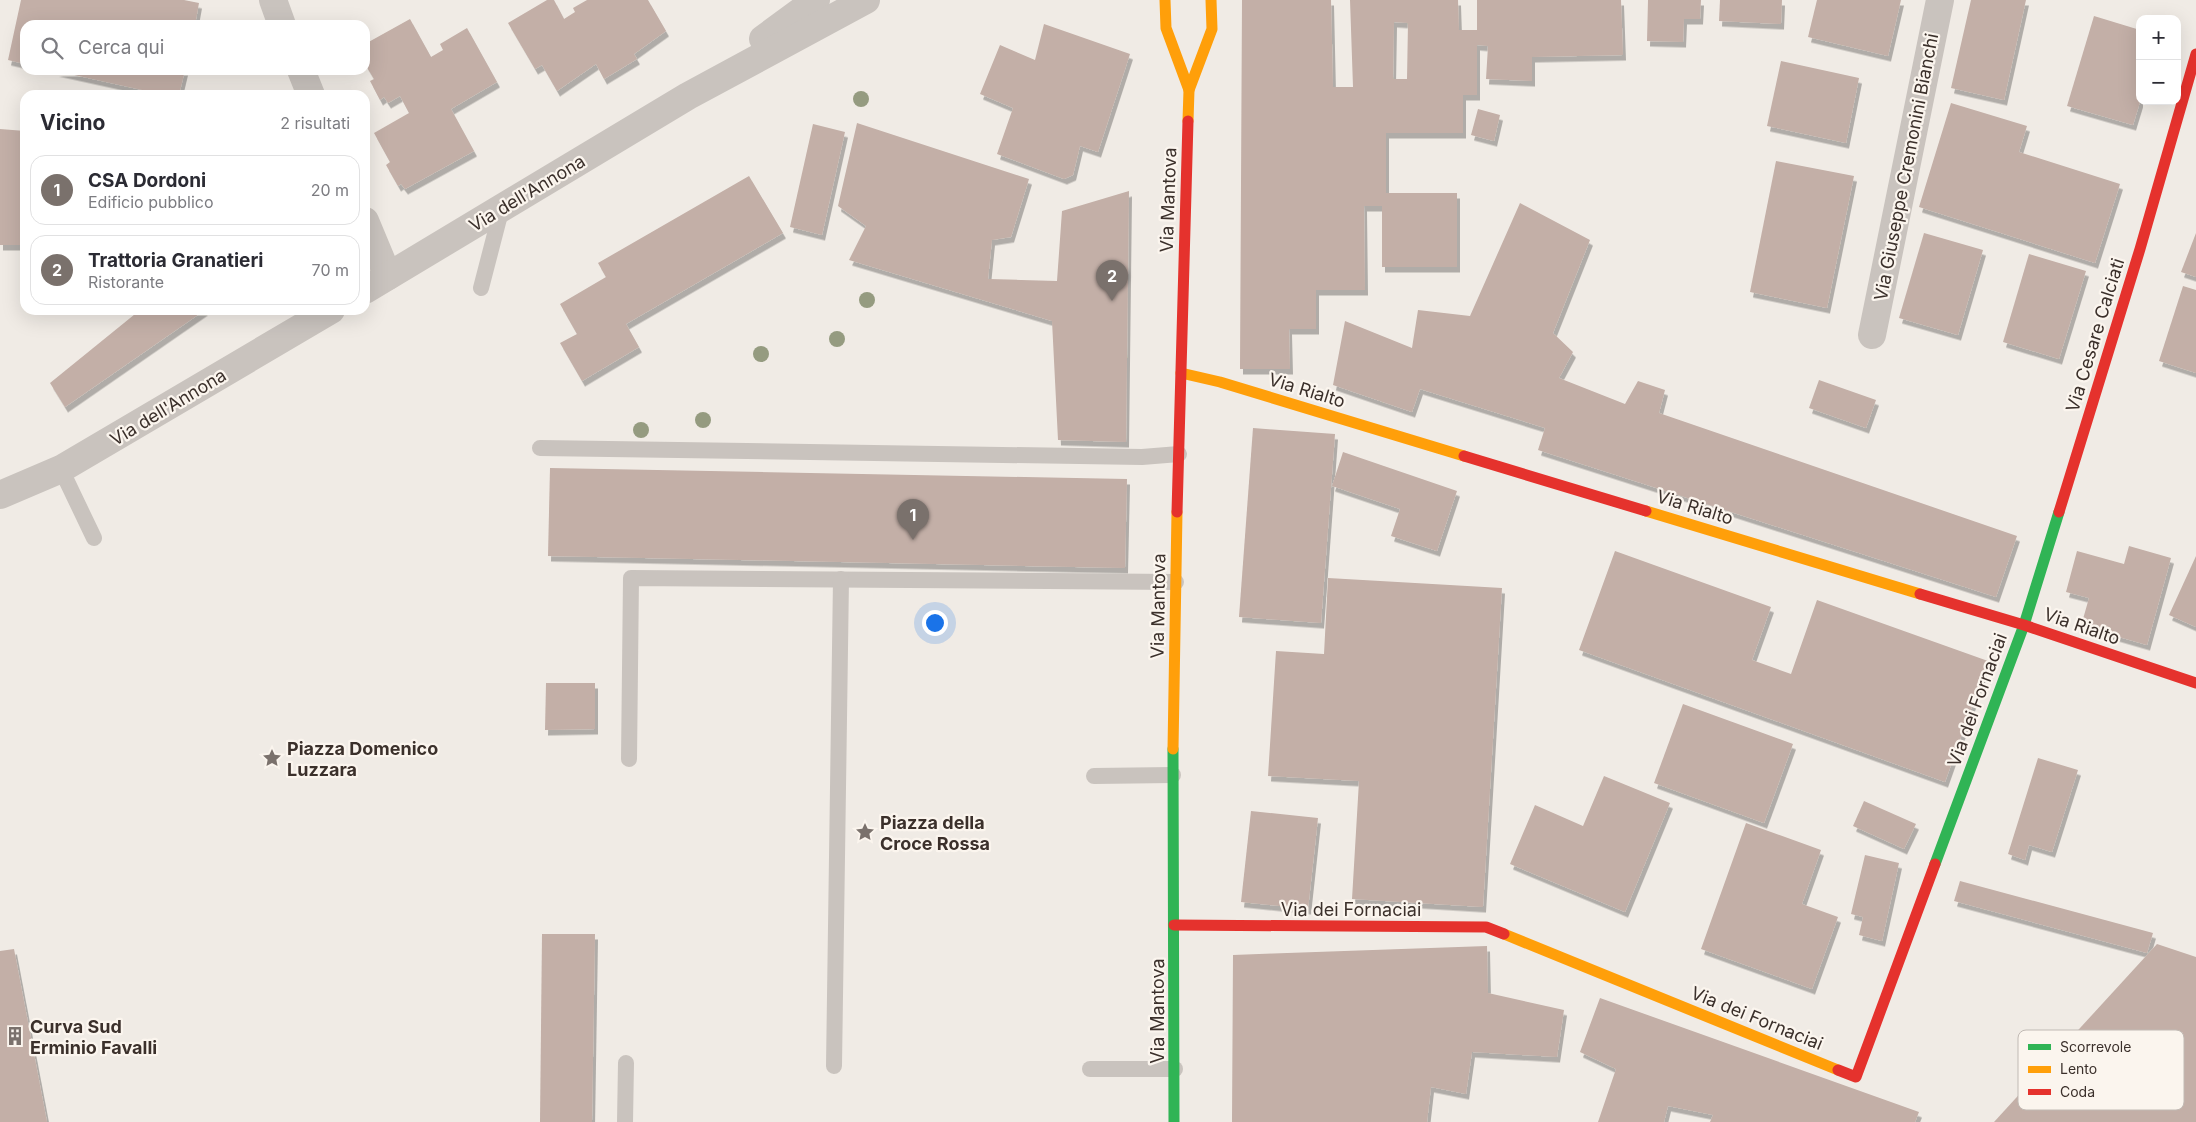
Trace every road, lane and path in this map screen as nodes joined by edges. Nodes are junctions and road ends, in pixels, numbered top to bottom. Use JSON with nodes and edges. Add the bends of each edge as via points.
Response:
{"nodes":[{"id":1,"x":273,"y":0,"type":"edge"},
{"id":2,"x":816,"y":0,"type":"edge"},
{"id":3,"x":866,"y":0,"type":"edge"},
{"id":4,"x":1165,"y":0,"type":"edge"},
{"id":5,"x":1211,"y":0,"type":"edge"},
{"id":6,"x":1940,"y":0,"type":"edge"},
{"id":7,"x":280,"y":20,"type":"edge"},
{"id":8,"x":2196,"y":54,"type":"edge"},
{"id":9,"x":303,"y":75,"type":"edge"},
{"id":10,"x":309,"y":90,"type":"edge"},
{"id":11,"x":1189,"y":90,"type":"junction"},
{"id":12,"x":688,"y":96,"type":"junction"},
{"id":13,"x":502,"y":207,"type":"junction"},
{"id":14,"x":370,"y":233,"type":"edge"},
{"id":15,"x":388,"y":276,"type":"junction"},
{"id":16,"x":370,"y":287,"type":"edge"},
{"id":17,"x":481,"y":288,"type":"dead end"},
{"id":18,"x":323,"y":315,"type":"edge"},
{"id":19,"x":1872,"y":335,"type":"dead end"},
{"id":20,"x":1181,"y":374,"type":"junction"},
{"id":21,"x":540,"y":448,"type":"dead end"},
{"id":22,"x":1179,"y":454,"type":"junction"},
{"id":23,"x":61,"y":469,"type":"junction"},
{"id":24,"x":0,"y":494,"type":"edge"},
{"id":25,"x":94,"y":538,"type":"dead end"},
{"id":26,"x":841,"y":579,"type":"junction"},
{"id":27,"x":1176,"y":582,"type":"junction"},
{"id":28,"x":2024,"y":625,"type":"junction"},
{"id":29,"x":2196,"y":683,"type":"edge"},
{"id":30,"x":629,"y":759,"type":"dead end"},
{"id":31,"x":1173,"y":775,"type":"junction"},
{"id":32,"x":1094,"y":776,"type":"dead end"},
{"id":33,"x":1174,"y":926,"type":"junction"},
{"id":34,"x":626,"y":1063,"type":"dead end"},
{"id":35,"x":834,"y":1066,"type":"dead end"},
{"id":36,"x":1090,"y":1069,"type":"dead end"},
{"id":37,"x":1175,"y":1069,"type":"junction"},
{"id":38,"x":625,"y":1122,"type":"edge"},
{"id":39,"x":1174,"y":1122,"type":"edge"}],
"edges":[{"from":1,"to":7,"type":"street"},
{"from":2,"to":12,"type":"street","name":"Via dell'Annona"},
{"from":3,"to":12,"type":"street","name":"Via dell'Annona"},
{"from":4,"to":11,"type":"street","name":"Via Mantova","via":[[1166,28]]},
{"from":5,"to":11,"type":"street","name":"Via Mantova","via":[[1212,29]]},
{"from":6,"to":19,"type":"street","name":"Via Giuseppe Cremonini Bianchi"},
{"from":8,"to":28,"type":"street","name":"Via Cesare Calciati","via":[[2140,249]]},
{"from":9,"to":10,"type":"street"},
{"from":11,"to":20,"type":"street","name":"Via Mantova"},
{"from":12,"to":13,"type":"street","name":"Via dell'Annona"},
{"from":13,"to":15,"type":"street","name":"Via dell'Annona"},
{"from":13,"to":17,"type":"lane"},
{"from":14,"to":15,"type":"street"},
{"from":15,"to":16,"type":"street","name":"Via dell'Annona"},
{"from":18,"to":23,"type":"street","name":"Via dell'Annona"},
{"from":20,"to":22,"type":"street","name":"Via Mantova"},
{"from":20,"to":28,"type":"street","name":"Via Rialto","via":[[1220,382]]},
{"from":21,"to":22,"type":"lane","via":[[1142,457]]},
{"from":22,"to":27,"type":"street","name":"Via Mantova"},
{"from":23,"to":24,"type":"street","name":"Via dell'Annona"},
{"from":23,"to":25,"type":"lane"},
{"from":26,"to":27,"type":"lane"},
{"from":26,"to":30,"type":"lane","via":[[631,578]]},
{"from":26,"to":35,"type":"lane"},
{"from":27,"to":31,"type":"street","name":"Via Mantova"},
{"from":28,"to":29,"type":"street","name":"Via Rialto"},
{"from":28,"to":33,"type":"street","name":"Via dei Fornaciai","via":[[1856,1077],[1486,927]]},
{"from":31,"to":32,"type":"lane"},
{"from":31,"to":33,"type":"street","name":"Via Mantova"},
{"from":33,"to":37,"type":"street","name":"Via Mantova"},
{"from":34,"to":38,"type":"lane"},
{"from":36,"to":37,"type":"lane"},
{"from":37,"to":39,"type":"street","name":"Via Mantova"}]}
